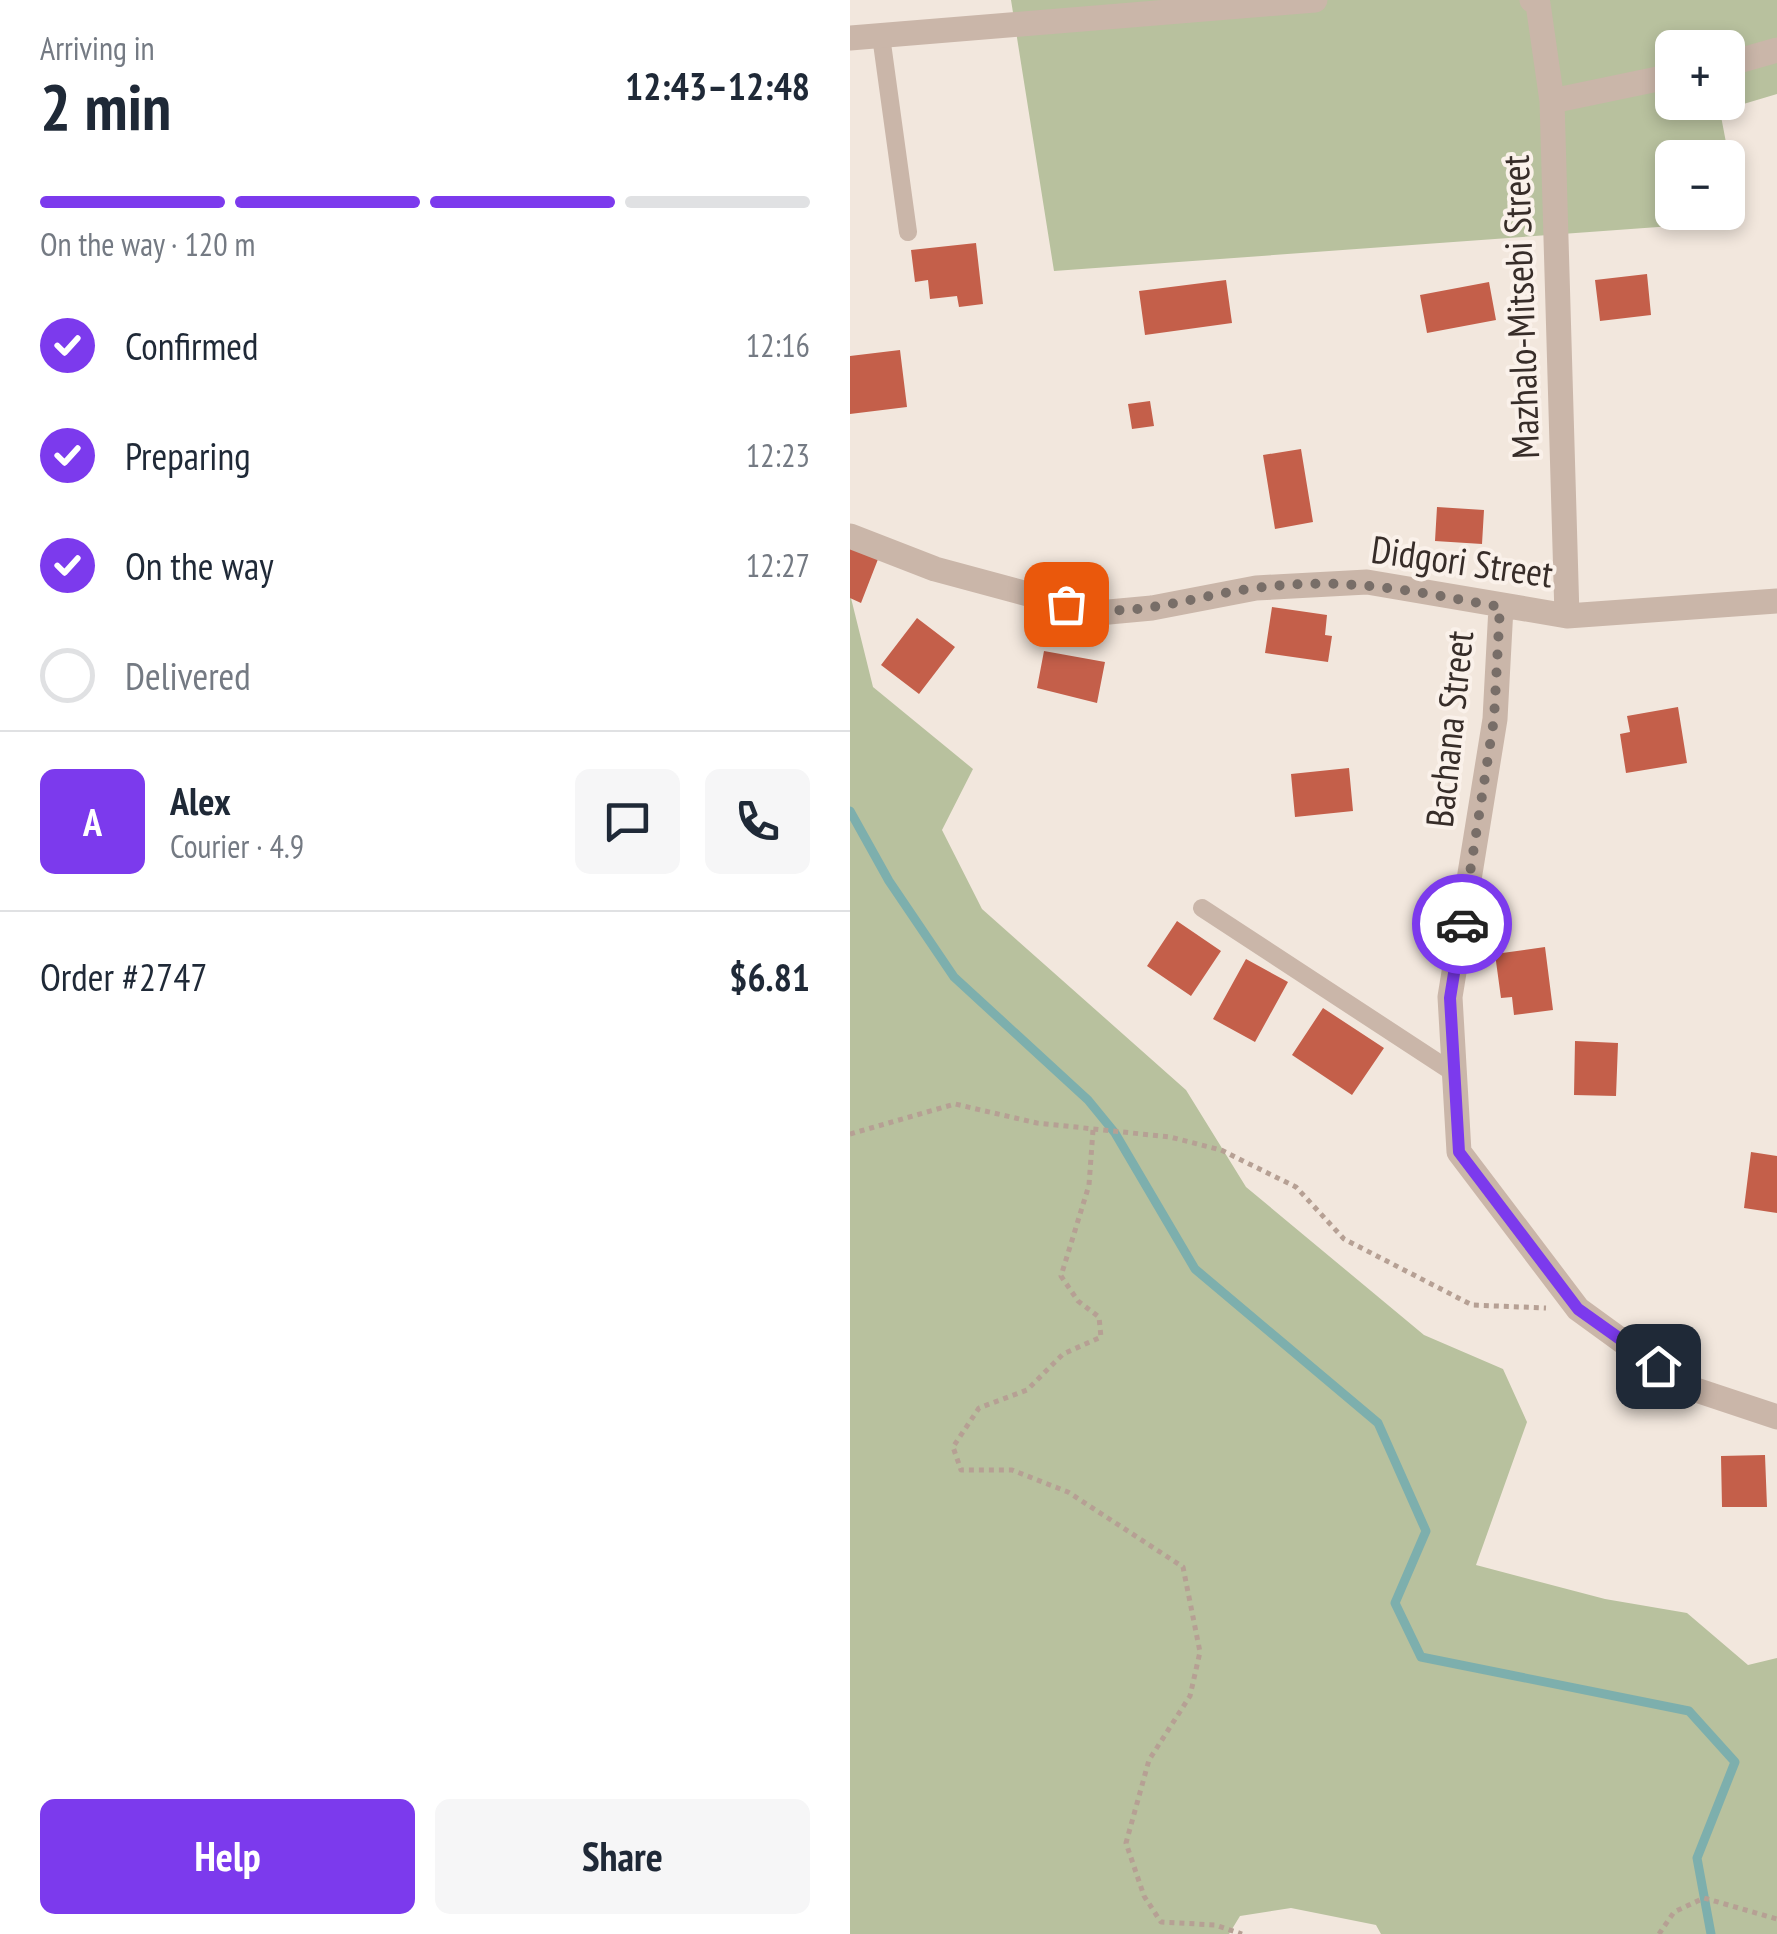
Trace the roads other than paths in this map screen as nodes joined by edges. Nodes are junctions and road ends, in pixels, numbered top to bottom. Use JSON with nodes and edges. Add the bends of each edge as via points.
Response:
{"nodes":[{"id":1,"x":1316,"y":0,"type":"edge"},
{"id":2,"x":1532,"y":0,"type":"edge"},
{"id":3,"x":881,"y":36,"type":"junction"},
{"id":4,"x":850,"y":38,"type":"edge"},
{"id":5,"x":1777,"y":50,"type":"edge"},
{"id":6,"x":1745,"y":59,"type":"edge"},
{"id":7,"x":1655,"y":80,"type":"edge"},
{"id":8,"x":1552,"y":101,"type":"junction"},
{"id":9,"x":908,"y":232,"type":"dead end"},
{"id":10,"x":850,"y":536,"type":"edge"},
{"id":11,"x":1777,"y":601,"type":"edge"},
{"id":12,"x":1500,"y":607,"type":"junction"},
{"id":13,"x":1567,"y":616,"type":"junction"},
{"id":14,"x":1202,"y":908,"type":"dead end"},
{"id":15,"x":1454,"y":1073,"type":"junction"},
{"id":16,"x":1777,"y":1417,"type":"edge"}],
"edges":[{"from":1,"to":3,"type":"street"},
{"from":2,"to":8,"type":"street","name":"Mazhalo-Mitsebi Street","via":[[1538,4]]},
{"from":3,"to":4,"type":"street"},
{"from":3,"to":9,"type":"lane"},
{"from":5,"to":6,"type":"street"},
{"from":7,"to":8,"type":"street"},
{"from":8,"to":13,"type":"street","name":"Mazhalo-Mitsebi Street"},
{"from":10,"to":12,"type":"street","name":"Didgori Street","via":[[935,569],[1098,613],[1256,588],[1367,582]]},
{"from":11,"to":13,"type":"street","name":"Didgori Street"},
{"from":12,"to":13,"type":"street","name":"Didgori Street"},
{"from":12,"to":15,"type":"street","name":"Bachana Street","via":[[1494,719],[1450,998]]},
{"from":14,"to":15,"type":"lane"},
{"from":15,"to":16,"type":"street","name":"Bachana Street","via":[[1459,1152],[1578,1309],[1684,1386]]}]}
